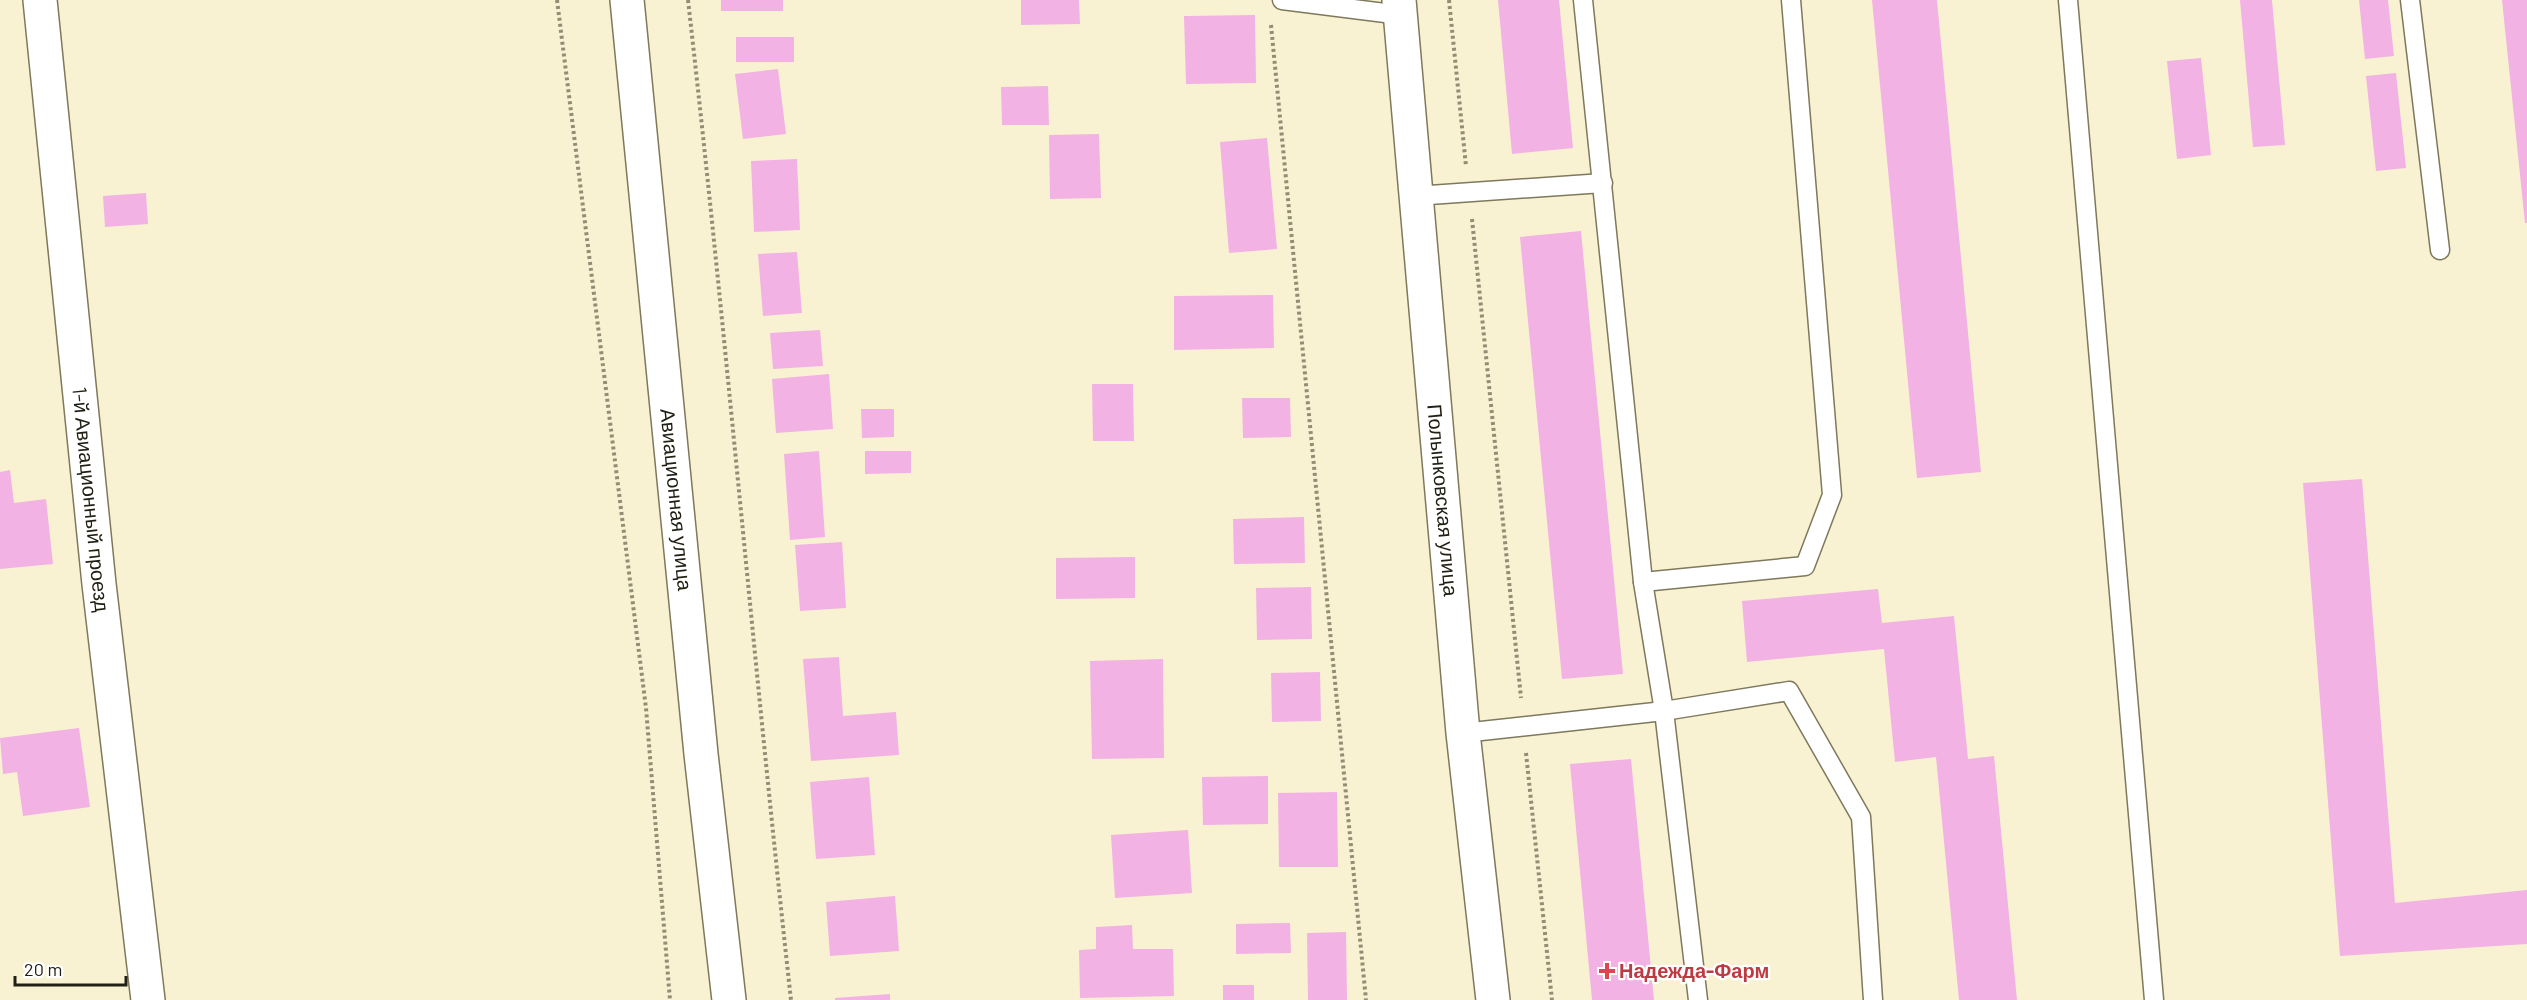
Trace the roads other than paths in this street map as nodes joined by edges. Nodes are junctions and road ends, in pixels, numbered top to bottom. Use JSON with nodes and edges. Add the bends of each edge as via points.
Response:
{"nodes":[{"id":1,"x":40,"y":0,"type":"edge"},
{"id":2,"x":627,"y":0,"type":"edge"},
{"id":3,"x":1282,"y":0,"type":"edge"},
{"id":4,"x":1583,"y":0,"type":"edge"},
{"id":5,"x":1791,"y":0,"type":"edge"},
{"id":6,"x":2068,"y":0,"type":"edge"},
{"id":7,"x":2410,"y":0,"type":"edge"},
{"id":8,"x":1400,"y":8,"type":"edge"},
{"id":9,"x":1603,"y":183,"type":"junction"},
{"id":10,"x":1415,"y":196,"type":"junction"},
{"id":11,"x":2440,"y":250,"type":"dead end"},
{"id":12,"x":1643,"y":582,"type":"junction"},
{"id":13,"x":1664,"y":711,"type":"junction"},
{"id":14,"x":1463,"y":733,"type":"junction"},
{"id":15,"x":148,"y":1000,"type":"edge"},
{"id":16,"x":729,"y":1000,"type":"edge"},
{"id":17,"x":1492,"y":1000,"type":"edge"},
{"id":18,"x":1698,"y":1000,"type":"edge"},
{"id":19,"x":1873,"y":1000,"type":"edge"},
{"id":20,"x":2154,"y":1000,"type":"edge"}],
"edges":[{"from":1,"to":15,"type":"street","name":"1-й Авиационный проезд","via":[[99,584]]},
{"from":2,"to":16,"type":"street","name":"Авиационная улица"},
{"from":3,"to":8,"type":"lane"},
{"from":4,"to":9,"type":"lane"},
{"from":5,"to":12,"type":"lane","via":[[1832,495],[1805,566]]},
{"from":6,"to":20,"type":"lane"},
{"from":7,"to":11,"type":"lane"},
{"from":8,"to":10,"type":"street","name":"Полынковская улица"},
{"from":9,"to":10,"type":"lane"},
{"from":9,"to":12,"type":"lane"},
{"from":10,"to":14,"type":"street","name":"Полынковская улица"},
{"from":12,"to":13,"type":"lane"},
{"from":13,"to":14,"type":"lane"},
{"from":13,"to":18,"type":"lane"},
{"from":13,"to":19,"type":"lane","via":[[1789,692],[1861,817]]},
{"from":14,"to":17,"type":"street","name":"Полынковская улица"}]}
